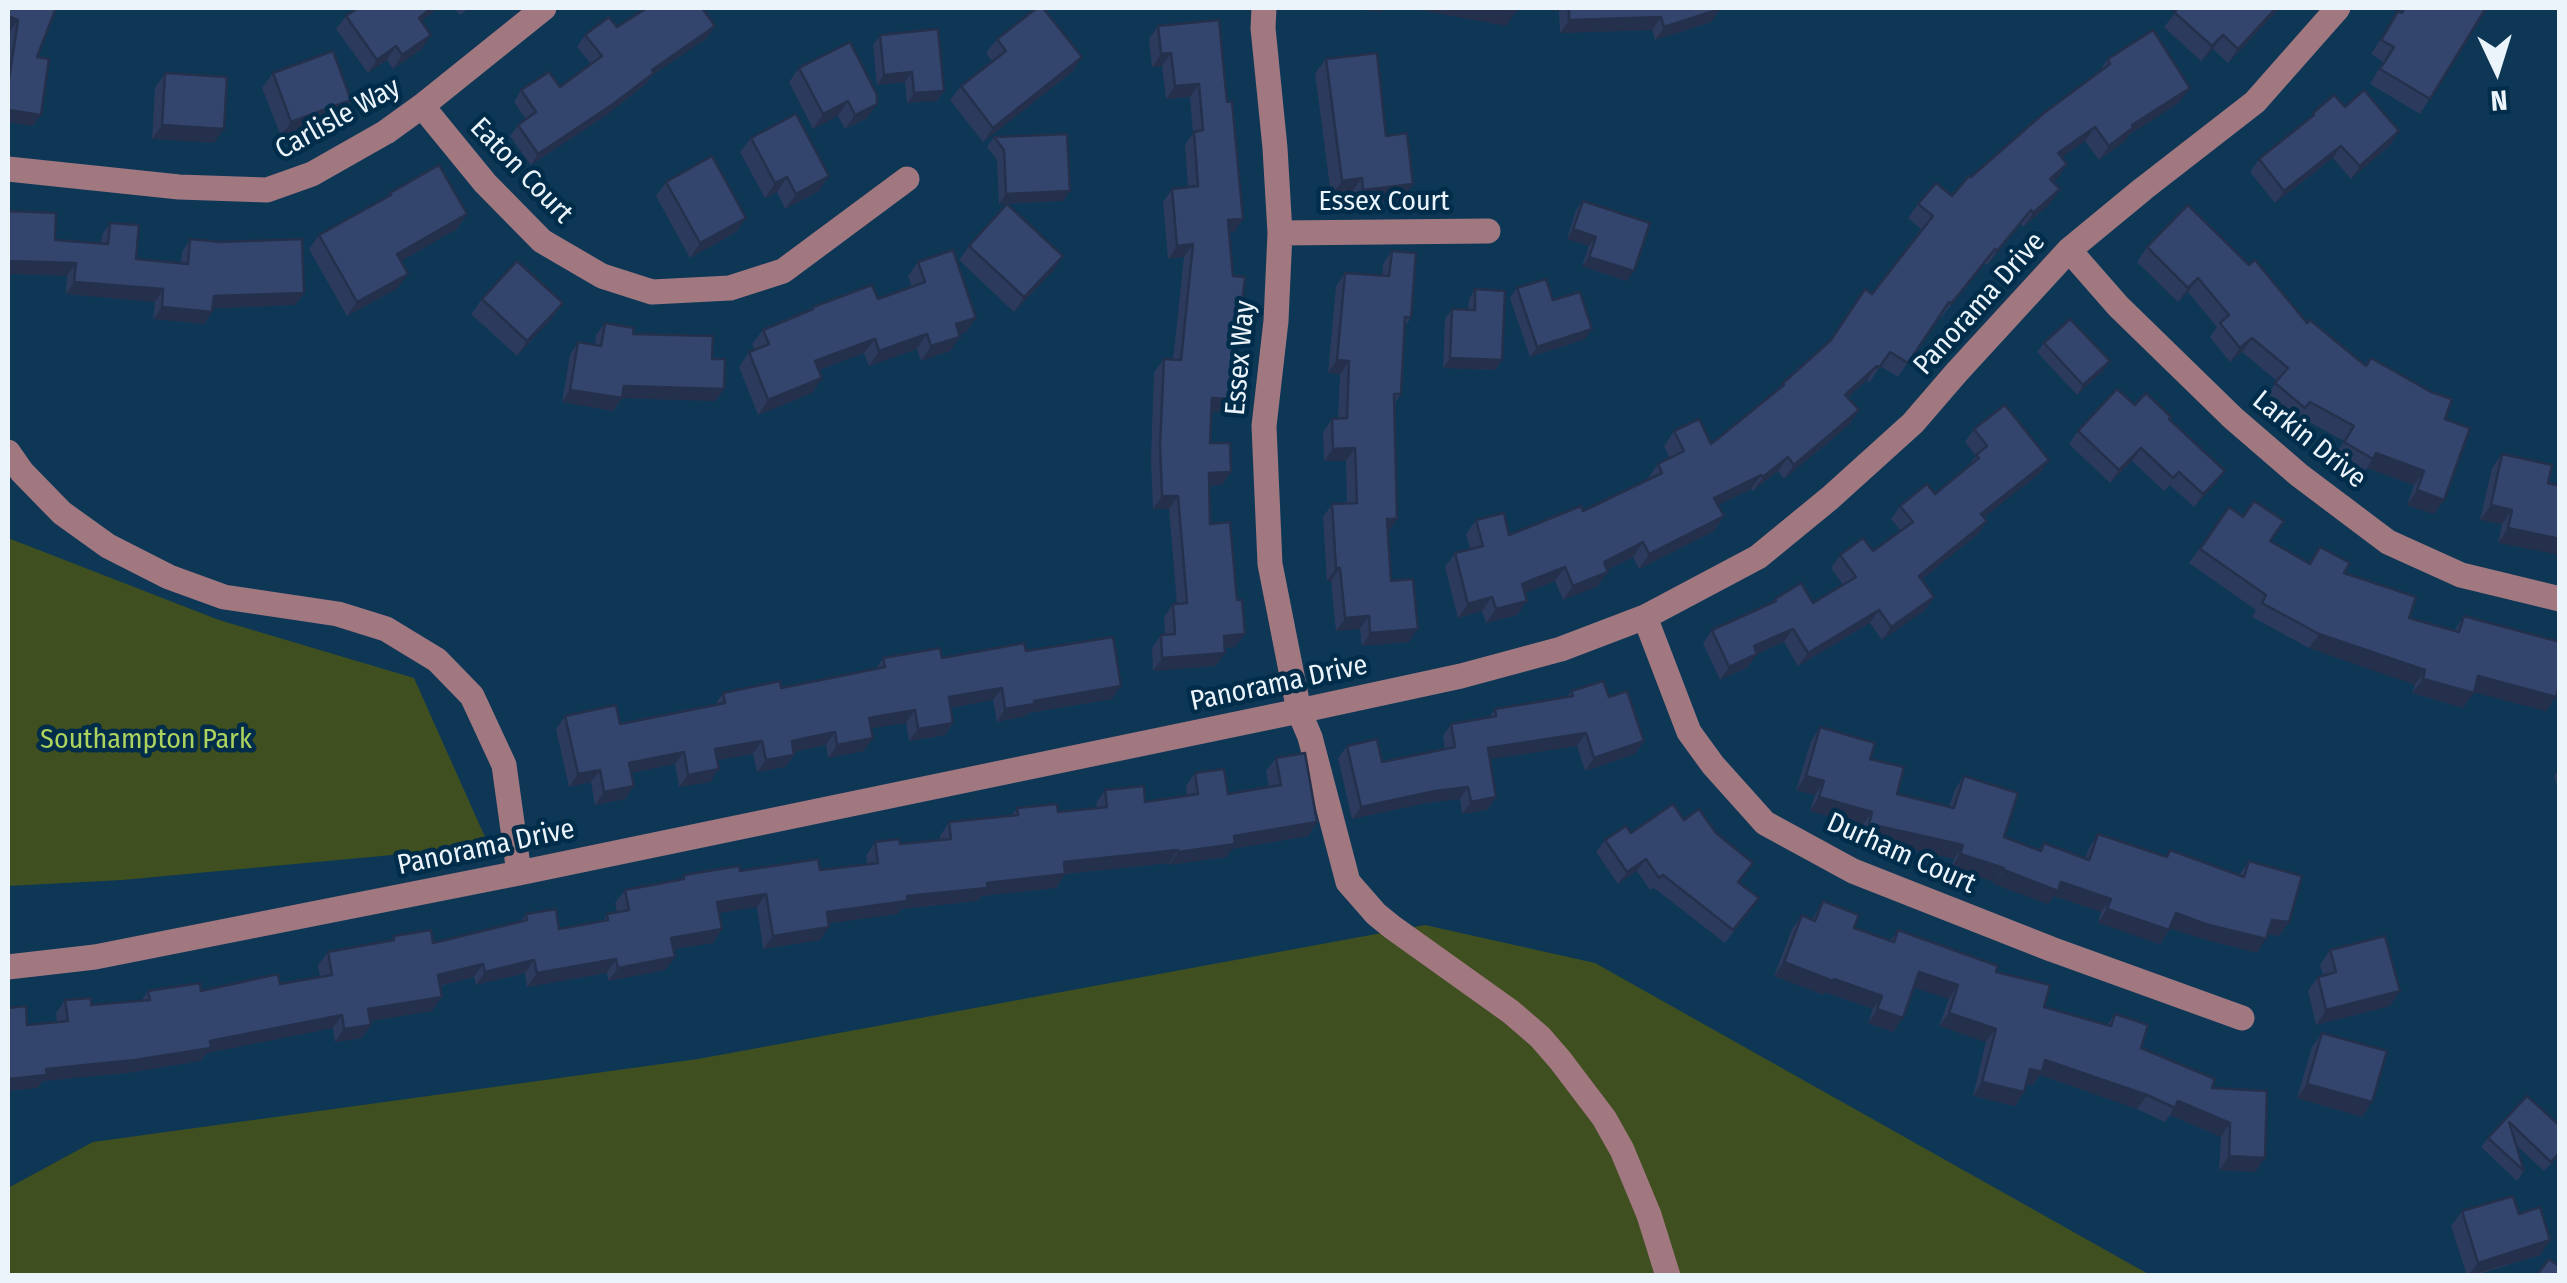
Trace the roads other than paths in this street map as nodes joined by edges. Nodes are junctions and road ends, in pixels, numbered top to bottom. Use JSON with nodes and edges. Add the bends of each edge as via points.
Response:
{"nodes":[{"id":1,"x":544,"y":8,"type":"edge"},
{"id":2,"x":1264,"y":8,"type":"edge"},
{"id":3,"x":2338,"y":8,"type":"edge"},
{"id":4,"x":422,"y":106,"type":"junction"},
{"id":5,"x":8,"y":168,"type":"edge"},
{"id":6,"x":907,"y":178,"type":"dead end"},
{"id":7,"x":1488,"y":231,"type":"dead end"},
{"id":8,"x":1280,"y":232,"type":"junction"},
{"id":9,"x":2069,"y":250,"type":"junction"},
{"id":10,"x":8,"y":452,"type":"edge"},
{"id":11,"x":2560,"y":600,"type":"edge"},
{"id":12,"x":1645,"y":617,"type":"junction"},
{"id":13,"x":1299,"y":712,"type":"junction"},
{"id":14,"x":519,"y":873,"type":"junction"},
{"id":15,"x":8,"y":967,"type":"edge"},
{"id":16,"x":2242,"y":1018,"type":"dead end"},
{"id":17,"x":1668,"y":1276,"type":"edge"}],
"edges":[{"from":1,"to":4,"type":"street","name":"Carlisle Way"},
{"from":2,"to":8,"type":"street","name":"Essex Way"},
{"from":3,"to":9,"type":"street","name":"Panorama Drive","via":[[2254,102]]},
{"from":4,"to":5,"type":"street","name":"Carlisle Way","via":[[312,174],[267,190]]},
{"from":4,"to":6,"type":"street","name":"Eaton Court","via":[[542,241],[602,276],[652,292],[730,288],[783,271]]},
{"from":7,"to":8,"type":"street","name":"Essex Court"},
{"from":8,"to":13,"type":"street","name":"Essex Way","via":[[1264,426],[1270,564]]},
{"from":9,"to":11,"type":"street","name":"Larkin Drive","via":[[2233,418],[2388,542],[2462,575]]},
{"from":9,"to":12,"type":"street","name":"Panorama Drive","via":[[1914,423],[1830,498],[1758,557]]},
{"from":10,"to":14,"type":"street","via":[[62,513],[169,577],[224,597],[338,614],[386,629],[437,660],[472,696],[504,765]]},
{"from":12,"to":13,"type":"street","name":"Panorama Drive","via":[[1561,649]]},
{"from":12,"to":16,"type":"street","name":"Durham Court","via":[[1689,732],[1765,823],[1853,871]]},
{"from":13,"to":14,"type":"street","name":"Panorama Drive"},
{"from":13,"to":17,"type":"street","name":"Essex Way","via":[[1348,882],[1384,920],[1512,1012],[1560,1060],[1622,1150]]},
{"from":14,"to":15,"type":"street","name":"Panorama Drive","via":[[95,958]]}]}
